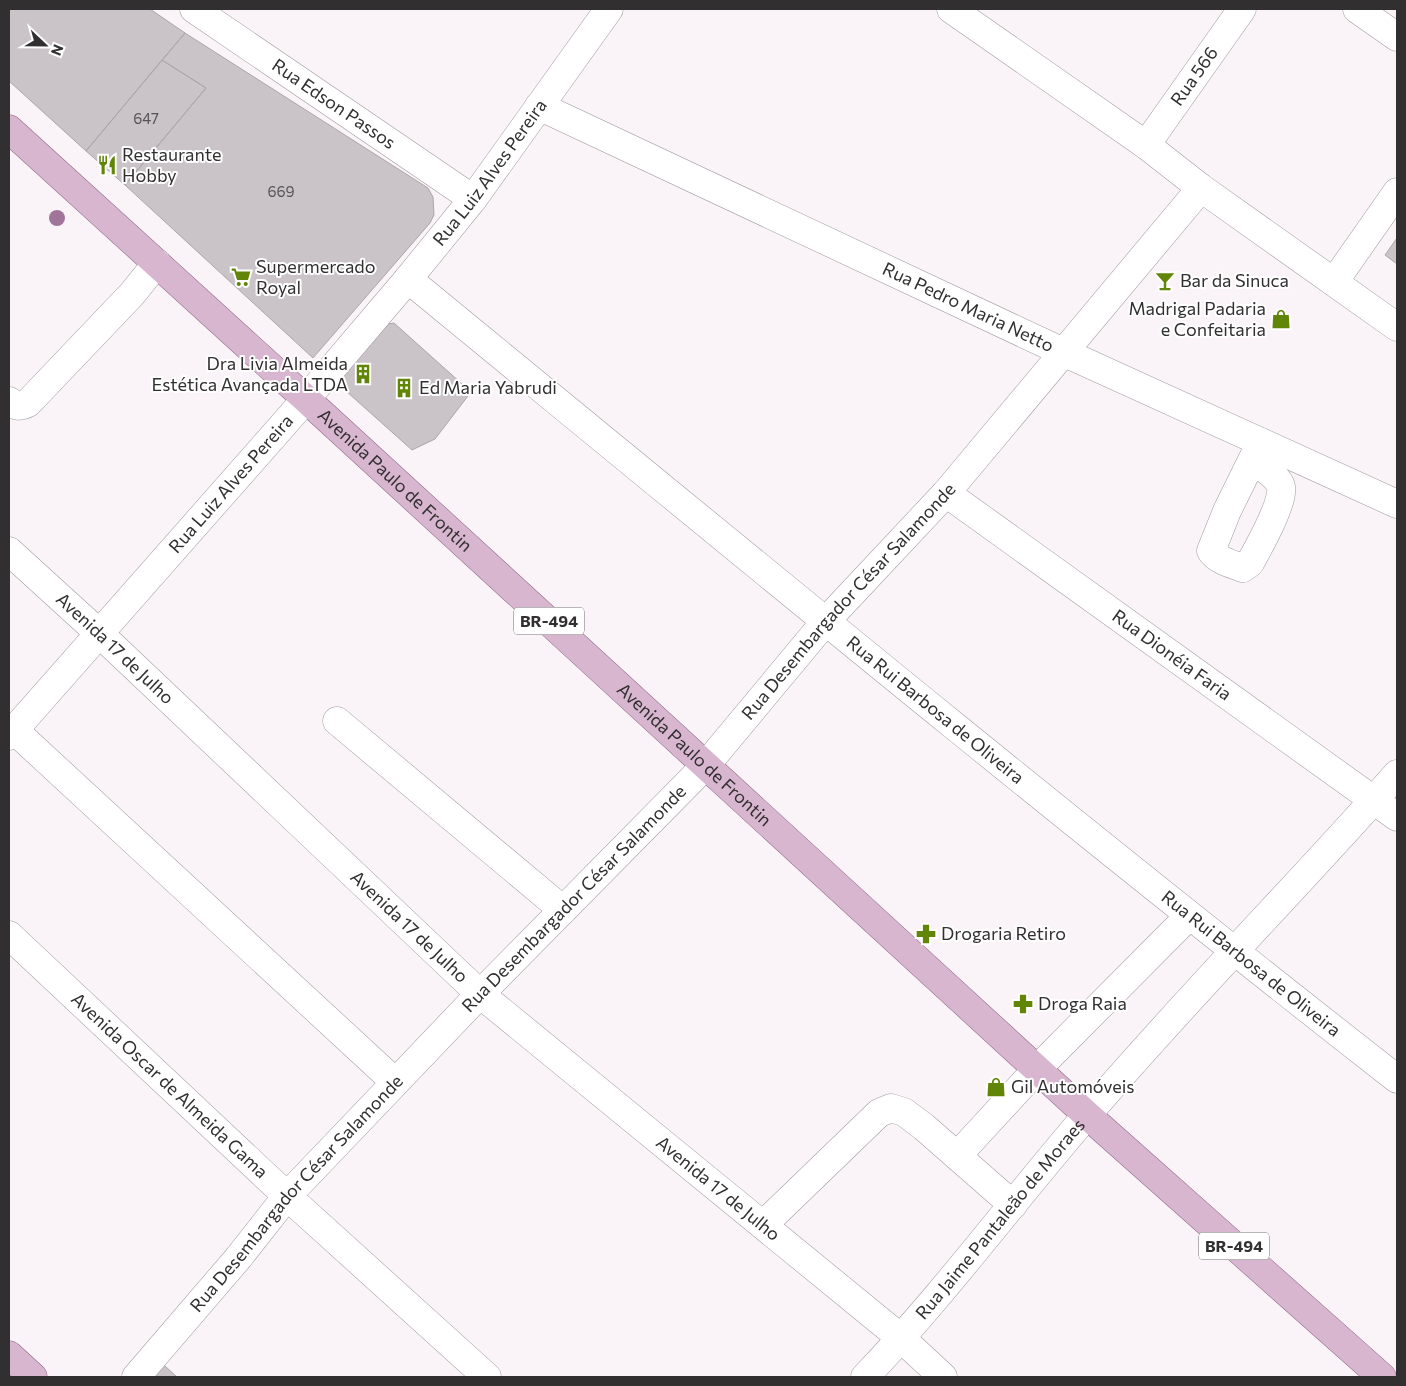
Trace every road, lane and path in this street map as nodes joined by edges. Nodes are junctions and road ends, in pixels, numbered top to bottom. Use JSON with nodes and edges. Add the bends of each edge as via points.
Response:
{"nodes":[{"id":1,"x":194,"y":9,"type":"edge"},
{"id":2,"x":610,"y":9,"type":"edge"},
{"id":3,"x":951,"y":9,"type":"edge"},
{"id":4,"x":1242,"y":9,"type":"edge"},
{"id":5,"x":1357,"y":9,"type":"edge"},
{"id":6,"x":1397,"y":38,"type":"edge"},
{"id":7,"x":539,"y":106,"type":"junction"},
{"id":8,"x":9,"y":129,"type":"edge"},
{"id":9,"x":1146,"y":145,"type":"junction"},
{"id":10,"x":1200,"y":188,"type":"junction"},
{"id":11,"x":1397,"y":192,"type":"edge"},
{"id":12,"x":473,"y":199,"type":"junction"},
{"id":13,"x":157,"y":263,"type":"junction"},
{"id":14,"x":408,"y":279,"type":"junction"},
{"id":15,"x":1334,"y":282,"type":"junction"},
{"id":16,"x":1397,"y":327,"type":"edge"},
{"id":17,"x":1063,"y":352,"type":"junction"},
{"id":18,"x":306,"y":399,"type":"junction"},
{"id":19,"x":9,"y":401,"type":"edge"},
{"id":20,"x":946,"y":493,"type":"junction"},
{"id":21,"x":1397,"y":504,"type":"edge"},
{"id":22,"x":9,"y":551,"type":"edge"},
{"id":23,"x":825,"y":622,"type":"junction"},
{"id":24,"x":100,"y":634,"type":"junction"},
{"id":25,"x":337,"y":721,"type":"dead end"},
{"id":26,"x":11,"y":733,"type":"edge"},
{"id":27,"x":706,"y":765,"type":"junction"},
{"id":28,"x":1397,"y":774,"type":"edge"},
{"id":29,"x":1374,"y":800,"type":"junction"},
{"id":30,"x":1397,"y":817,"type":"edge"},
{"id":31,"x":563,"y":910,"type":"junction"},
{"id":32,"x":1189,"y":916,"type":"junction"},
{"id":33,"x":9,"y":935,"type":"edge"},
{"id":34,"x":1234,"y":951,"type":"junction"},
{"id":35,"x":480,"y":994,"type":"junction"},
{"id":36,"x":1037,"y":1068,"type":"junction"},
{"id":37,"x":1397,"y":1079,"type":"edge"},
{"id":38,"x":396,"y":1082,"type":"junction"},
{"id":39,"x":1087,"y":1115,"type":"junction"},
{"id":40,"x":957,"y":1156,"type":"junction"},
{"id":41,"x":287,"y":1196,"type":"junction"},
{"id":42,"x":1012,"y":1204,"type":"junction"},
{"id":43,"x":763,"y":1225,"type":"junction"},
{"id":44,"x":902,"y":1339,"type":"junction"},
{"id":45,"x":9,"y":1355,"type":"edge"},
{"id":46,"x":33,"y":1377,"type":"edge"},
{"id":47,"x":136,"y":1377,"type":"edge"},
{"id":48,"x":487,"y":1377,"type":"edge"},
{"id":49,"x":865,"y":1377,"type":"edge"},
{"id":50,"x":943,"y":1377,"type":"edge"},
{"id":51,"x":1382,"y":1377,"type":"edge"}],
"edges":[{"from":1,"to":12,"type":"street","name":"Rua Edson Passos"},
{"from":2,"to":7,"type":"street","name":"Rua Luiz Alves Pereira"},
{"from":3,"to":9,"type":"street"},
{"from":4,"to":9,"type":"street","name":"Rua 566"},
{"from":5,"to":6,"type":"street"},
{"from":7,"to":12,"type":"street","name":"Rua Luiz Alves Pereira"},
{"from":7,"to":17,"type":"street","name":"Rua Pedro Maria Netto"},
{"from":8,"to":13,"type":"main road","name":"Avenida Paulo de Frontin","number":"BR-494"},
{"from":9,"to":10,"type":"street"},
{"from":10,"to":15,"type":"street"},
{"from":10,"to":17,"type":"street","name":"Rua Desembargador César Salamonde"},
{"from":11,"to":15,"type":"street"},
{"from":12,"to":14,"type":"street","name":"Rua Luiz Alves Pereira"},
{"from":13,"to":18,"type":"main road","name":"Avenida Paulo de Frontin","number":"BR-494"},
{"from":13,"to":19,"type":"street","via":[[132,294],[28,403],[21,406]]},
{"from":14,"to":18,"type":"street","name":"Rua Luiz Alves Pereira"},
{"from":14,"to":23,"type":"street","name":"Rua Rui Barbosa de Oliveira"},
{"from":15,"to":16,"type":"street"},
{"from":17,"to":20,"type":"street","name":"Rua Desembargador César Salamonde"},
{"from":17,"to":21,"type":"street","name":"Rua Pedro Maria Netto","via":[[1257,451]]},
{"from":18,"to":24,"type":"street","name":"Rua Luiz Alves Pereira"},
{"from":18,"to":27,"type":"main road","name":"Avenida Paulo de Frontin","number":"BR-494"},
{"from":20,"to":23,"type":"street","name":"Rua Desembargador César Salamonde"},
{"from":20,"to":29,"type":"street","name":"Rua Dionéia Faria"},
{"from":22,"to":24,"type":"street","name":"Avenida 17 de Julho"},
{"from":23,"to":27,"type":"street","name":"Rua Desembargador César Salamonde"},
{"from":23,"to":32,"type":"street","name":"Rua Rui Barbosa de Oliveira"},
{"from":24,"to":26,"type":"street","name":"Rua Luiz Alves Pereira"},
{"from":24,"to":35,"type":"street","name":"Avenida 17 de Julho"},
{"from":25,"to":31,"type":"street"},
{"from":26,"to":38,"type":"street"},
{"from":27,"to":31,"type":"street","name":"Rua Desembargador César Salamonde"},
{"from":27,"to":36,"type":"main road","name":"Avenida Paulo de Frontin","number":"BR-494"},
{"from":28,"to":29,"type":"street","name":"Rua Jaime Pantaleão de Moraes"},
{"from":29,"to":30,"type":"street","name":"Rua Dionéia Faria"},
{"from":29,"to":34,"type":"street","name":"Rua Jaime Pantaleão de Moraes"},
{"from":31,"to":35,"type":"street","name":"Rua Desembargador César Salamonde"},
{"from":32,"to":34,"type":"street","name":"Rua Rui Barbosa de Oliveira"},
{"from":32,"to":36,"type":"street"},
{"from":33,"to":41,"type":"street","name":"Avenida Oscar de Almeida Gama"},
{"from":34,"to":37,"type":"street","name":"Rua Rui Barbosa de Oliveira"},
{"from":34,"to":39,"type":"street","name":"Rua Jaime Pantaleão de Moraes"},
{"from":35,"to":38,"type":"street","name":"Rua Desembargador César Salamonde"},
{"from":35,"to":43,"type":"street","name":"Avenida 17 de Julho"},
{"from":36,"to":39,"type":"main road","name":"Avenida Paulo de Frontin","number":"BR-494"},
{"from":36,"to":40,"type":"street"},
{"from":38,"to":41,"type":"street","name":"Rua Desembargador César Salamonde"},
{"from":39,"to":42,"type":"street","name":"Rua Jaime Pantaleão de Moraes"},
{"from":39,"to":51,"type":"main road","name":"Avenida Paulo de Frontin","number":"BR-494"},
{"from":40,"to":42,"type":"street"},
{"from":40,"to":43,"type":"street","via":[[904,1112],[891,1108],[878,1113]]},
{"from":41,"to":47,"type":"street","name":"Rua Desembargador César Salamonde"},
{"from":41,"to":48,"type":"street","name":"Avenida Oscar de Almeida Gama"},
{"from":42,"to":44,"type":"street","name":"Rua Jaime Pantaleão de Moraes"},
{"from":43,"to":44,"type":"street","name":"Avenida 17 de Julho"},
{"from":44,"to":49,"type":"street","name":"Rua Jaime Pantaleão de Moraes"},
{"from":44,"to":50,"type":"street","name":"Avenida 17 de Julho"},
{"from":45,"to":46,"type":"main road"}]}
